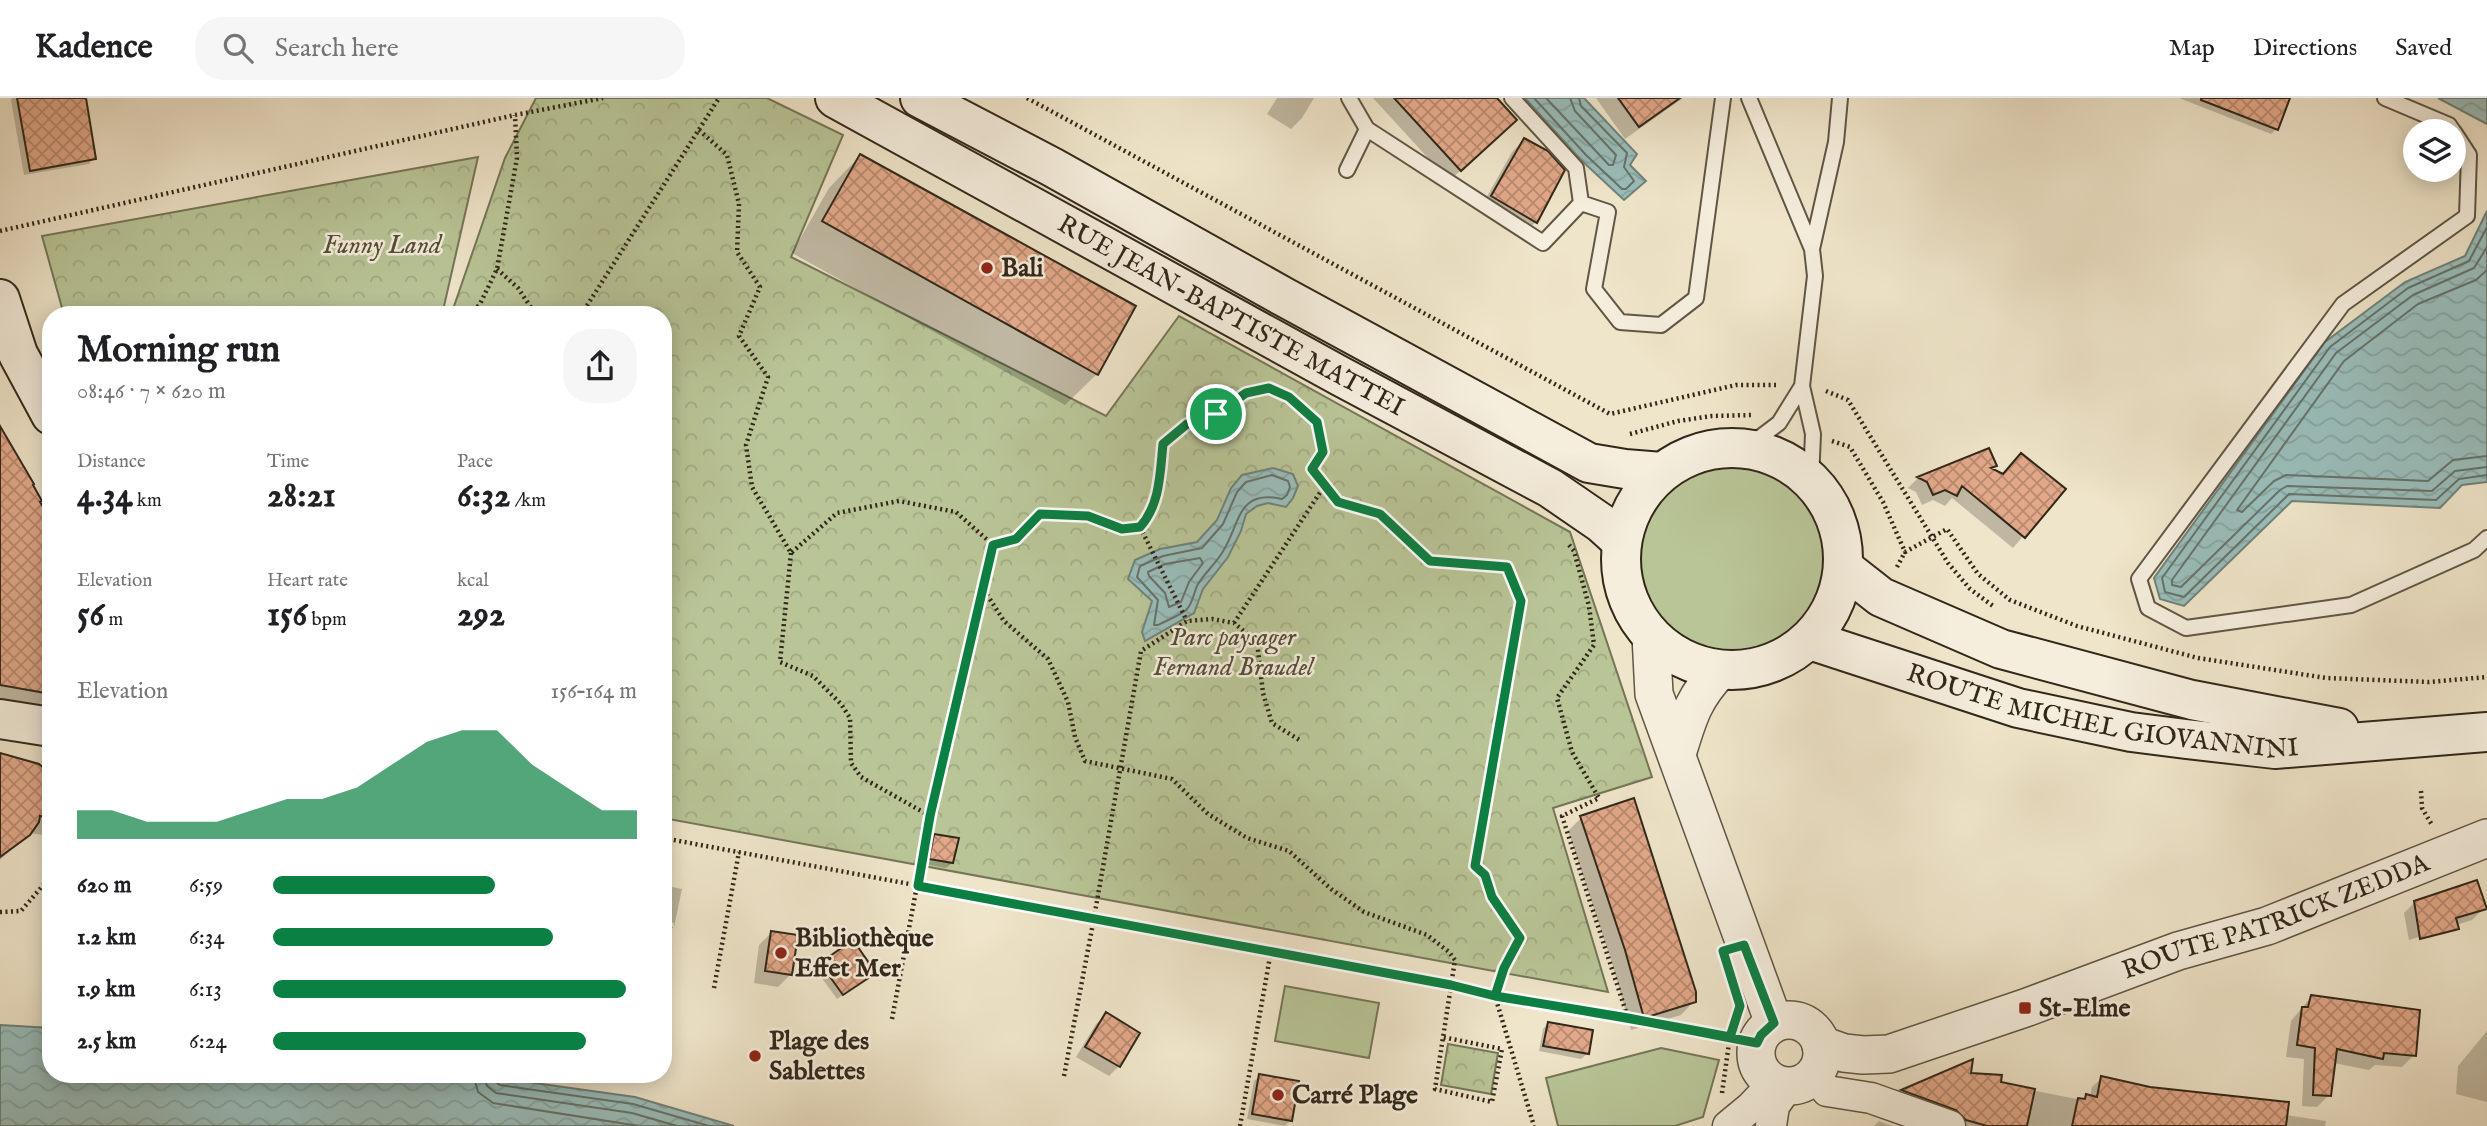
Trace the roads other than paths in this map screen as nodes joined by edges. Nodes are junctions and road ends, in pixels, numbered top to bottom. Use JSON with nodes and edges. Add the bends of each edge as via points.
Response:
{"nodes":[{"id":1,"x":835,"y":98,"type":"edge"},
{"id":2,"x":920,"y":98,"type":"edge"},
{"id":3,"x":1349,"y":98,"type":"edge"},
{"id":4,"x":1513,"y":98,"type":"edge"},
{"id":5,"x":1723,"y":98,"type":"edge"},
{"id":6,"x":1749,"y":98,"type":"edge"},
{"id":7,"x":1840,"y":98,"type":"edge"},
{"id":8,"x":2385,"y":98,"type":"edge"},
{"id":9,"x":2435,"y":119,"type":"edge"},
{"id":10,"x":1367,"y":129,"type":"junction"},
{"id":11,"x":2466,"y":151,"type":"edge"},
{"id":12,"x":1347,"y":170,"type":"dead end"},
{"id":13,"x":1581,"y":203,"type":"junction"},
{"id":14,"x":1812,"y":249,"type":"junction"},
{"id":15,"x":0,"y":299,"type":"edge"},
{"id":16,"x":1802,"y":386,"type":"junction"},
{"id":17,"x":42,"y":398,"type":"edge"},
{"id":18,"x":1746,"y":448,"type":"junction"},
{"id":19,"x":1662,"y":472,"type":"junction"},
{"id":20,"x":1811,"y":480,"type":"junction"},
{"id":21,"x":2487,"y":538,"type":"edge"},
{"id":22,"x":1622,"y":542,"type":"junction"},
{"id":23,"x":1844,"y":568,"type":"junction"},
{"id":24,"x":1651,"y":636,"type":"junction"},
{"id":25,"x":1810,"y":640,"type":"junction"},
{"id":26,"x":1720,"y":670,"type":"junction"},
{"id":27,"x":0,"y":719,"type":"edge"},
{"id":28,"x":42,"y":726,"type":"edge"},
{"id":29,"x":2487,"y":732,"type":"edge"},
{"id":30,"x":2400,"y":737,"type":"junction"},
{"id":31,"x":1677,"y":754,"type":"junction"},
{"id":32,"x":2487,"y":838,"type":"edge"},
{"id":33,"x":1750,"y":1030,"type":"junction"},
{"id":34,"x":1863,"y":1055,"type":"junction"},
{"id":35,"x":1799,"y":1072,"type":"junction"},
{"id":36,"x":1890,"y":1104,"type":"junction"},
{"id":37,"x":1732,"y":1123,"type":"edge"},
{"id":38,"x":1771,"y":1126,"type":"edge"},
{"id":39,"x":1950,"y":1126,"type":"edge"}],
"edges":[{"from":1,"to":22,"type":"main road","name":"RUE JEAN-BAPTISTE MATTEI","via":[[1550,488]]},
{"from":2,"to":19,"type":"main road","name":"RUE JEAN-BAPTISTE MATTEI","via":[[1589,463]]},
{"from":3,"to":10,"type":"lane"},
{"from":4,"to":13,"type":"lane","via":[[1576,168]]},
{"from":5,"to":13,"type":"lane","via":[[1696,298],[1661,325],[1619,322],[1594,289],[1608,212]]},
{"from":6,"to":14,"type":"lane"},
{"from":7,"to":14,"type":"lane","via":[[1836,142]]},
{"from":8,"to":9,"type":"lane"},
{"from":10,"to":12,"type":"lane"},
{"from":10,"to":13,"type":"lane","via":[[1543,243]]},
{"from":11,"to":21,"type":"lane","via":[[2467,216],[2343,304],[2139,579],[2148,608],[2186,628],[2351,605],[2474,550]]},
{"from":14,"to":16,"type":"lane","via":[[1815,276]]},
{"from":15,"to":17,"type":"main road","via":[[18,354]]},
{"from":16,"to":18,"type":"lane","via":[[1779,423]]},
{"from":16,"to":20,"type":"lane","via":[[1813,434]]},
{"from":18,"to":19,"type":"main road","via":[[1701,452]]},
{"from":18,"to":20,"type":"main road","via":[[1792,465]]},
{"from":19,"to":22,"type":"main road","via":[[1629,516]]},
{"from":20,"to":23,"type":"main road","via":[[1837,520]]},
{"from":22,"to":24,"type":"main road","via":[[1622,576],[1632,608]]},
{"from":23,"to":25,"type":"main road","via":[[1833,607]]},
{"from":23,"to":30,"type":"main road","name":"ROUTE MICHEL GIOVANNINI","via":[[1881,597],[2001,649],[2192,700]]},
{"from":24,"to":26,"type":"main road","via":[[1683,659]]},
{"from":24,"to":31,"type":"street","via":[[1654,694]]},
{"from":25,"to":26,"type":"main road","via":[[1783,658],[1752,669]]},
{"from":25,"to":30,"type":"main road","name":"ROUTE MICHEL GIOVANNINI","via":[[2018,708],[2131,732],[2275,748]]},
{"from":26,"to":31,"type":"street","via":[[1692,707]]},
{"from":27,"to":28,"type":"main road"},
{"from":29,"to":30,"type":"main road","name":"ROUTE MICHEL GIOVANNINI"},
{"from":31,"to":33,"type":"street","via":[[1744,945]]},
{"from":32,"to":34,"type":"street","name":"ROUTE PATRICK ZEDDA","via":[[2267,926],[2178,951],[1889,1054]]},
{"from":33,"to":35,"type":"street","via":[[1766,1078]]},
{"from":33,"to":35,"type":"street","via":[[1793,1020],[1803,1023],[1817,1036]]},
{"from":34,"to":35,"type":"street","name":"ROUTE PATRICK ZEDDA","via":[[1844,1053]]},
{"from":34,"to":36,"type":"street"},
{"from":35,"to":36,"type":"street","via":[[1826,1091]]},
{"from":35,"to":37,"type":"street"},
{"from":35,"to":38,"type":"street","via":[[1774,1106]]},
{"from":36,"to":39,"type":"street"}]}
